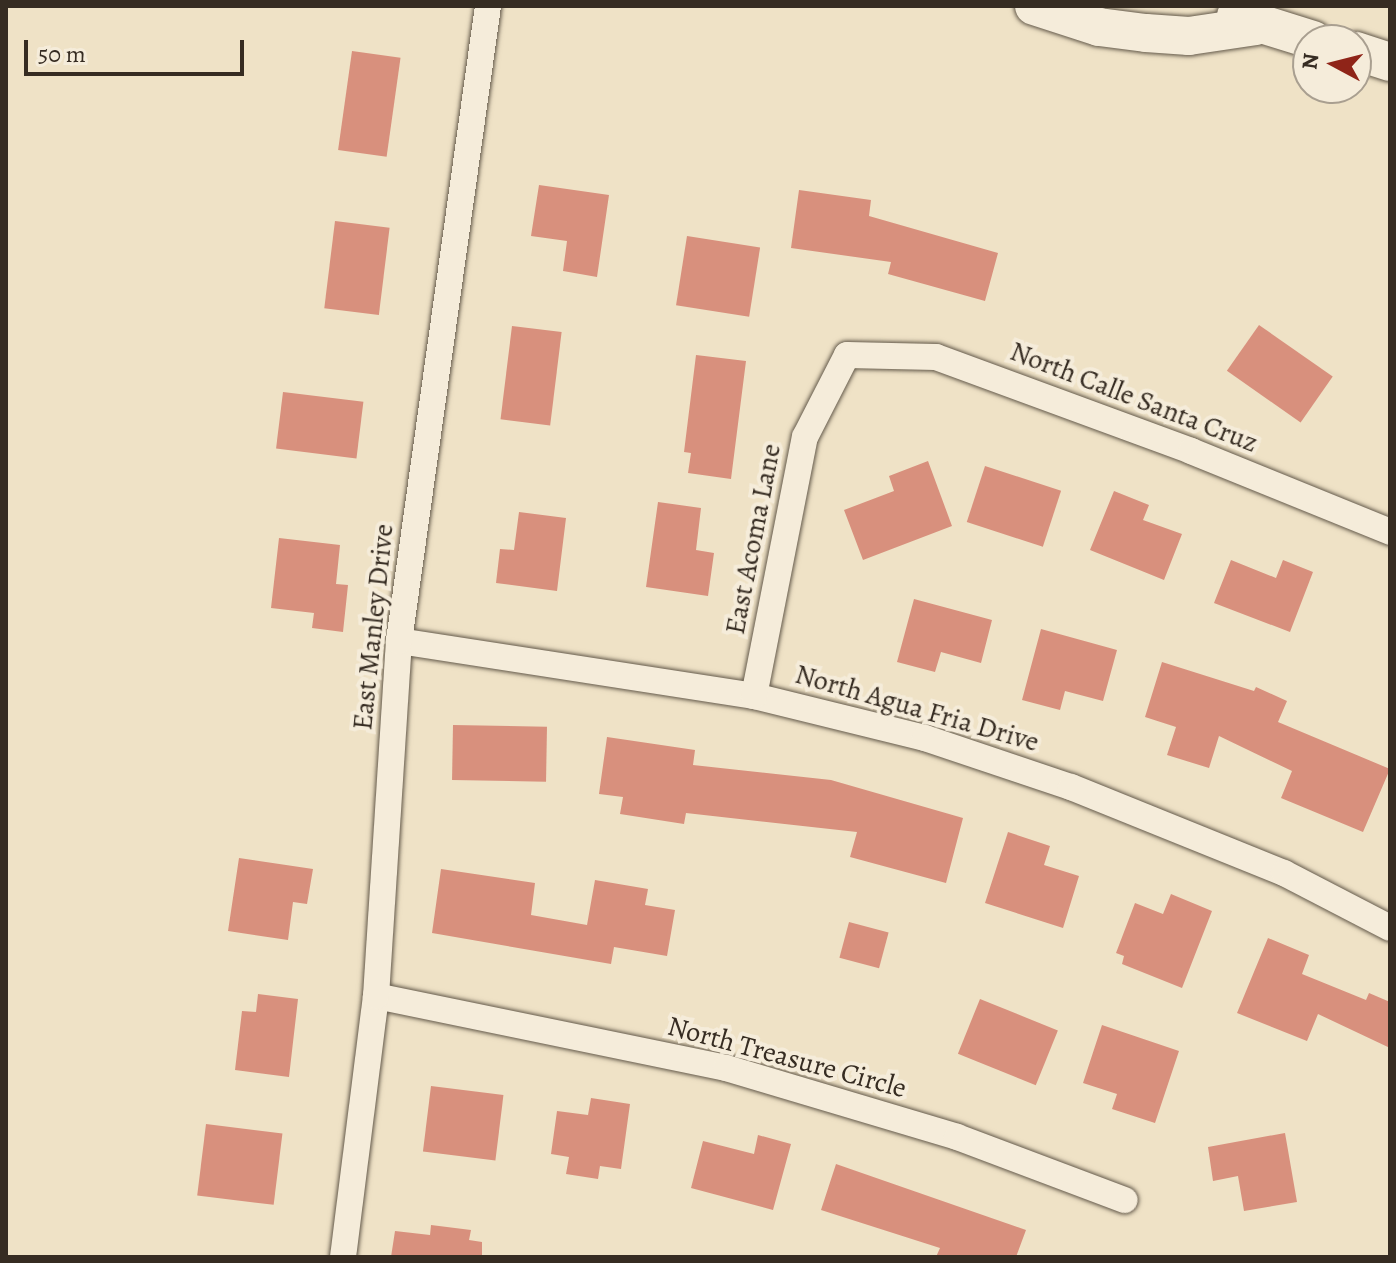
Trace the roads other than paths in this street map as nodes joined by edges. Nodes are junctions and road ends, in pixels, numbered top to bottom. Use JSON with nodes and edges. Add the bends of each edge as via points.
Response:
{"nodes":[{"id":1,"x":488,"y":6,"type":"edge"},
{"id":2,"x":1034,"y":6,"type":"edge"},
{"id":3,"x":1216,"y":6,"type":"edge"},
{"id":4,"x":1256,"y":26,"type":"junction"},
{"id":5,"x":1292,"y":35,"type":"edge"},
{"id":6,"x":847,"y":355,"type":"joint"},
{"id":7,"x":1390,"y":532,"type":"edge"},
{"id":8,"x":399,"y":641,"type":"junction"},
{"id":9,"x":754,"y":696,"type":"junction"},
{"id":10,"x":1390,"y":928,"type":"edge"},
{"id":11,"x":376,"y":996,"type":"junction"},
{"id":12,"x":1125,"y":1200,"type":"dead end"},
{"id":13,"x":343,"y":1257,"type":"edge"}],
"edges":[{"from":1,"to":8,"type":"street","name":"East Manley Drive"},
{"from":2,"to":4,"type":"main road","via":[[1099,27],[1146,33],[1189,36]]},
{"from":3,"to":4,"type":"main road"},
{"from":4,"to":5,"type":"main road"},
{"from":6,"to":7,"type":"street","name":"North Calle Santa Cruz","via":[[936,357]]},
{"from":6,"to":9,"type":"street","name":"East Acoma Lane","via":[[805,437]]},
{"from":8,"to":9,"type":"street","name":"North Agua Fria Drive"},
{"from":8,"to":11,"type":"street","name":"East Manley Drive"},
{"from":9,"to":10,"type":"street","name":"North Agua Fria Drive","via":[[925,738],[1071,787],[1284,873]]},
{"from":11,"to":12,"type":"street","name":"North Treasure Circle","via":[[726,1068],[957,1137]]},
{"from":11,"to":13,"type":"street","name":"East Manley Drive"}]}
